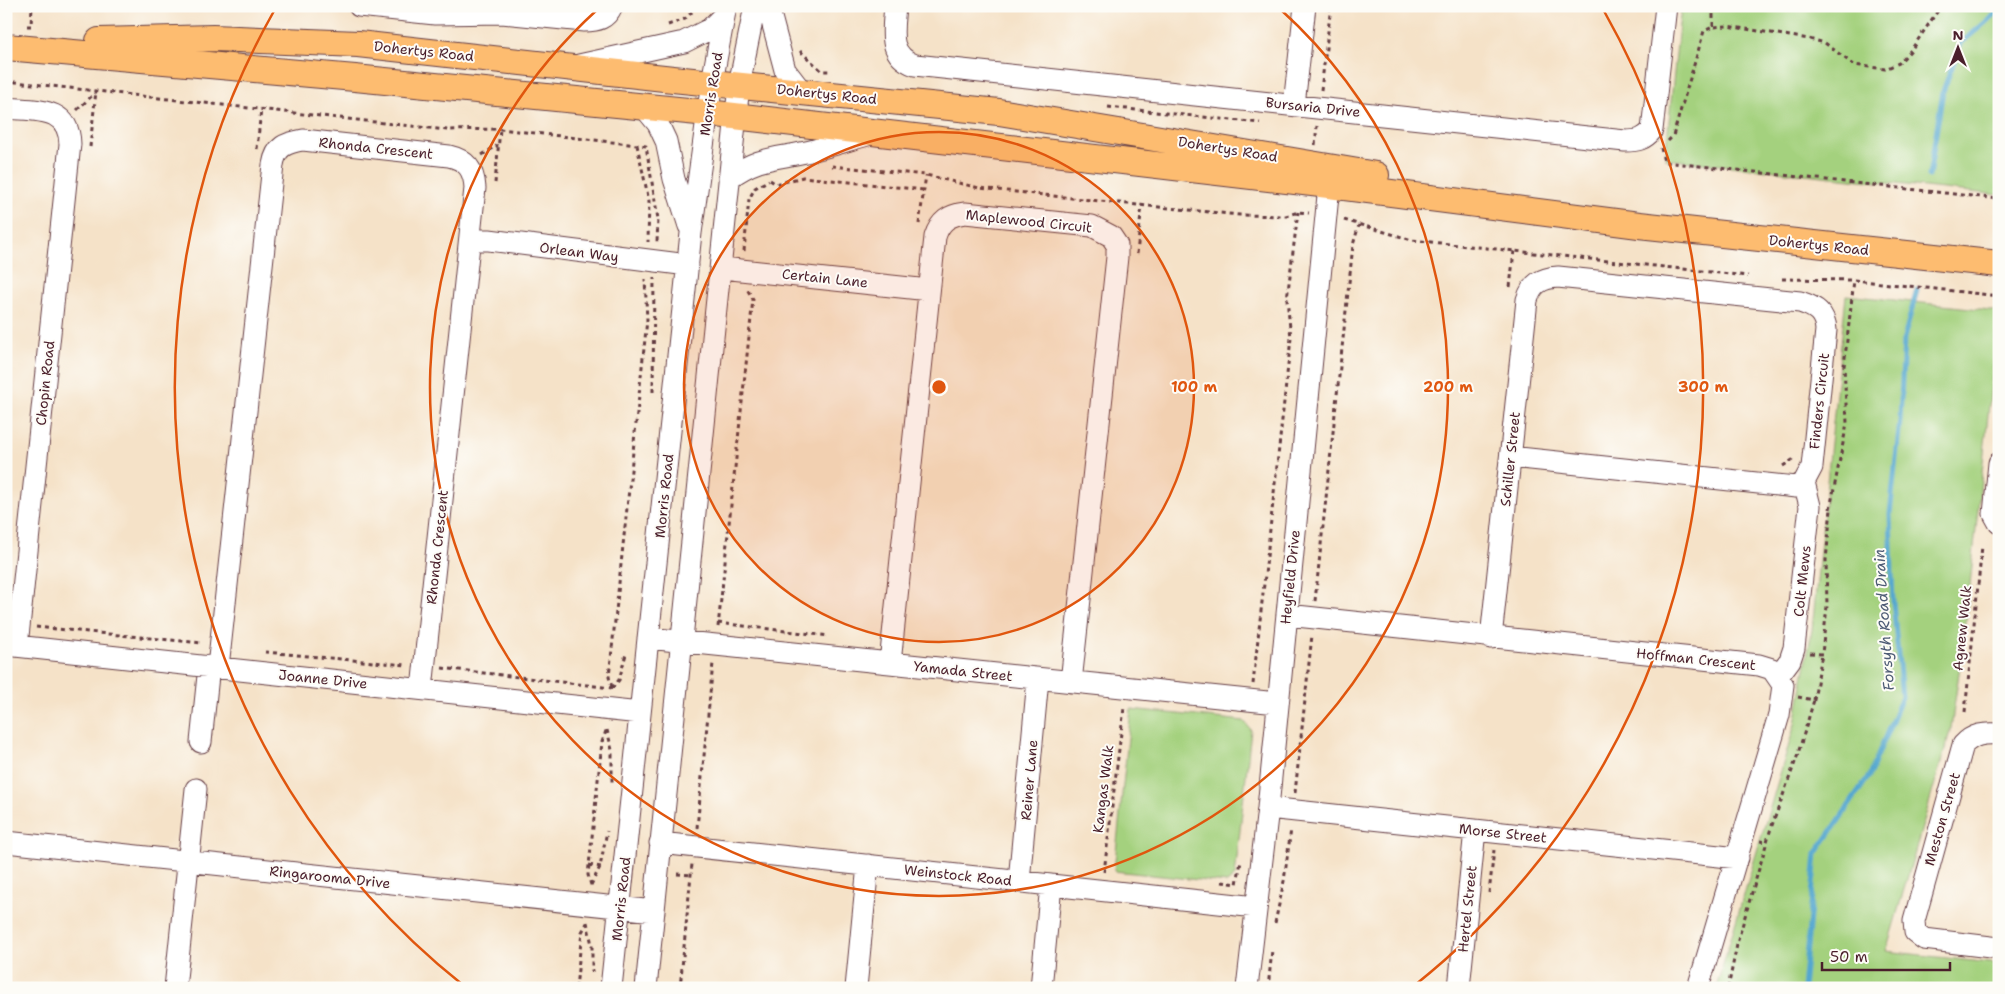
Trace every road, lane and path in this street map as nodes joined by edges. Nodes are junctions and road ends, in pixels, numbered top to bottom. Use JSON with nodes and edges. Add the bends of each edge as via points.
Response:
{"nodes":[{"id":1,"x":359,"y":6,"type":"edge"},
{"id":2,"x":612,"y":6,"type":"edge"},
{"id":3,"x":698,"y":6,"type":"edge"},
{"id":4,"x":755,"y":6,"type":"edge"},
{"id":5,"x":768,"y":6,"type":"edge"},
{"id":6,"x":895,"y":6,"type":"edge"},
{"id":7,"x":1305,"y":6,"type":"edge"},
{"id":8,"x":1666,"y":6,"type":"edge"},
{"id":9,"x":1713,"y":6,"type":"edge"},
{"id":10,"x":1941,"y":6,"type":"edge"},
{"id":11,"x":33,"y":7,"type":"edge"},
{"id":12,"x":725,"y":11,"type":"edge"},
{"id":13,"x":685,"y":19,"type":"dead end"},
{"id":14,"x":24,"y":26,"type":"dead end"},
{"id":15,"x":1713,"y":27,"type":"junction"},
{"id":16,"x":6,"y":46,"type":"edge"},
{"id":17,"x":1999,"y":62,"type":"edge"},
{"id":18,"x":571,"y":67,"type":"junction"},
{"id":19,"x":6,"y":81,"type":"edge"},
{"id":20,"x":712,"y":82,"type":"junction"},
{"id":21,"x":1999,"y":82,"type":"edge"},
{"id":22,"x":739,"y":85,"type":"junction"},
{"id":23,"x":802,"y":92,"type":"junction"},
{"id":24,"x":1321,"y":92,"type":"dead end"},
{"id":25,"x":1331,"y":93,"type":"dead end"},
{"id":26,"x":1294,"y":105,"type":"junction"},
{"id":27,"x":644,"y":107,"type":"junction"},
{"id":28,"x":6,"y":108,"type":"edge"},
{"id":29,"x":708,"y":113,"type":"junction"},
{"id":30,"x":737,"y":117,"type":"junction"},
{"id":31,"x":872,"y":134,"type":"junction"},
{"id":32,"x":637,"y":145,"type":"junction"},
{"id":33,"x":1330,"y":176,"type":"junction"},
{"id":34,"x":730,"y":178,"type":"junction"},
{"id":35,"x":924,"y":190,"type":"dead end"},
{"id":36,"x":1999,"y":198,"type":"edge"},
{"id":37,"x":1142,"y":204,"type":"dead end"},
{"id":38,"x":691,"y":233,"type":"junction"},
{"id":39,"x":470,"y":240,"type":"junction"},
{"id":40,"x":1137,"y":257,"type":"dead end"},
{"id":41,"x":651,"y":261,"type":"junction"},
{"id":42,"x":1999,"y":264,"type":"edge"},
{"id":43,"x":688,"y":265,"type":"junction"},
{"id":44,"x":722,"y":268,"type":"junction"},
{"id":45,"x":744,"y":269,"type":"junction"},
{"id":46,"x":1536,"y":283,"type":"joint"},
{"id":47,"x":929,"y":290,"type":"junction"},
{"id":48,"x":1999,"y":296,"type":"edge"},
{"id":49,"x":653,"y":400,"type":"dead end"},
{"id":50,"x":1511,"y":457,"type":"junction"},
{"id":51,"x":1795,"y":458,"type":"dead end"},
{"id":52,"x":1999,"y":464,"type":"edge"},
{"id":53,"x":1780,"y":466,"type":"dead end"},
{"id":54,"x":1804,"y":482,"type":"junction"},
{"id":55,"x":1820,"y":508,"type":"junction"},
{"id":56,"x":1999,"y":523,"type":"edge"},
{"id":57,"x":1982,"y":546,"type":"dead end"},
{"id":58,"x":19,"y":624,"type":"junction"},
{"id":59,"x":1286,"y":624,"type":"junction"},
{"id":60,"x":1259,"y":630,"type":"dead end"},
{"id":61,"x":1322,"y":636,"type":"dead end"},
{"id":62,"x":648,"y":638,"type":"junction"},
{"id":63,"x":1491,"y":638,"type":"junction"},
{"id":64,"x":682,"y":641,"type":"junction"},
{"id":65,"x":717,"y":644,"type":"junction"},
{"id":66,"x":11,"y":645,"type":"edge"},
{"id":67,"x":222,"y":646,"type":"junction"},
{"id":68,"x":627,"y":651,"type":"dead end"},
{"id":69,"x":1793,"y":651,"type":"junction"},
{"id":70,"x":260,"y":652,"type":"dead end"},
{"id":71,"x":1822,"y":654,"type":"junction"},
{"id":72,"x":890,"y":663,"type":"junction"},
{"id":73,"x":214,"y":667,"type":"junction"},
{"id":74,"x":424,"y":667,"type":"junction"},
{"id":75,"x":1038,"y":679,"type":"junction"},
{"id":76,"x":1244,"y":680,"type":"dead end"},
{"id":77,"x":1254,"y":681,"type":"dead end"},
{"id":78,"x":1071,"y":682,"type":"junction"},
{"id":79,"x":1781,"y":685,"type":"junction"},
{"id":80,"x":612,"y":688,"type":"junction"},
{"id":81,"x":422,"y":689,"type":"junction"},
{"id":82,"x":1814,"y":700,"type":"junction"},
{"id":83,"x":1277,"y":703,"type":"junction"},
{"id":84,"x":1124,"y":708,"type":"dead end"},
{"id":85,"x":1965,"y":712,"type":"dead end"},
{"id":86,"x":640,"y":713,"type":"junction"},
{"id":87,"x":1999,"y":734,"type":"edge"},
{"id":88,"x":201,"y":742,"type":"dead end"},
{"id":89,"x":612,"y":785,"type":"dead end"},
{"id":90,"x":196,"y":789,"type":"dead end"},
{"id":91,"x":1305,"y":791,"type":"dead end"},
{"id":92,"x":1269,"y":798,"type":"junction"},
{"id":93,"x":608,"y":822,"type":"dead end"},
{"id":94,"x":1475,"y":830,"type":"junction"},
{"id":95,"x":6,"y":842,"type":"edge"},
{"id":96,"x":660,"y":844,"type":"junction"},
{"id":97,"x":695,"y":846,"type":"junction"},
{"id":98,"x":1738,"y":858,"type":"junction"},
{"id":99,"x":188,"y":862,"type":"junction"},
{"id":100,"x":868,"y":865,"type":"junction"},
{"id":101,"x":1104,"y":872,"type":"dead end"},
{"id":102,"x":1019,"y":881,"type":"junction"},
{"id":103,"x":1051,"y":885,"type":"junction"},
{"id":104,"x":620,"y":907,"type":"junction"},
{"id":105,"x":1256,"y":907,"type":"junction"},
{"id":106,"x":654,"y":911,"type":"junction"},
{"id":107,"x":1999,"y":948,"type":"edge"},
{"id":108,"x":592,"y":978,"type":"dead end"},
{"id":109,"x":175,"y":988,"type":"edge"},
{"id":110,"x":576,"y":988,"type":"edge"},
{"id":111,"x":611,"y":988,"type":"edge"},
{"id":112,"x":646,"y":988,"type":"edge"},
{"id":113,"x":680,"y":988,"type":"edge"},
{"id":114,"x":856,"y":988,"type":"edge"},
{"id":115,"x":1041,"y":988,"type":"edge"},
{"id":116,"x":1247,"y":988,"type":"edge"},
{"id":117,"x":1459,"y":988,"type":"edge"},
{"id":118,"x":1698,"y":988,"type":"edge"},
{"id":119,"x":1728,"y":988,"type":"edge"}],
"edges":[{"from":1,"to":2,"type":"street","via":[[435,14],[502,13],[584,21],[606,17]]},
{"from":3,"to":13,"type":"path"},
{"from":4,"to":22,"type":"street","name":"Morris Road"},
{"from":5,"to":23,"type":"street","via":[[785,70]]},
{"from":6,"to":26,"type":"street","name":"Bursaria Drive","via":[[894,46],[898,55],[915,65]]},
{"from":7,"to":26,"type":"street"},
{"from":8,"to":26,"type":"street","name":"Bursaria Drive","via":[[1652,130],[1637,142]]},
{"from":9,"to":15,"type":"path"},
{"from":10,"to":15,"type":"path","via":[[1899,63],[1885,69],[1854,65],[1825,43],[1727,26]]},
{"from":11,"to":14,"type":"path","via":[[31,26]]},
{"from":12,"to":18,"type":"street","via":[[710,29],[684,42]]},
{"from":12,"to":20,"type":"street","name":"Morris Road"},
{"from":15,"to":36,"type":"path","via":[[1704,31],[1699,42],[1673,136],[1660,145],[1664,162]]},
{"from":16,"to":18,"type":"main road","name":"Dohertys Road","via":[[212,38],[358,44]]},
{"from":16,"to":27,"type":"main road","name":"Dohertys Road"},
{"from":17,"to":21,"type":"path","via":[[1995,70]]},
{"from":18,"to":20,"type":"main road","name":"Dohertys Road"},
{"from":19,"to":32,"type":"path","via":[[447,130],[500,129]]},
{"from":20,"to":22,"type":"main road","name":"Dohertys Road"},
{"from":20,"to":29,"type":"street","name":"Morris Road"},
{"from":22,"to":23,"type":"main road","name":"Dohertys Road"},
{"from":22,"to":30,"type":"street","name":"Morris Road"},
{"from":23,"to":33,"type":"main road","name":"Dohertys Road","via":[[1000,112]]},
{"from":24,"to":25,"type":"path"},
{"from":27,"to":29,"type":"main road","name":"Dohertys Road"},
{"from":27,"to":38,"type":"street","via":[[658,124],[666,141]]},
{"from":28,"to":58,"type":"street","name":"Chopin Road","via":[[44,112],[65,121],[70,133]]},
{"from":29,"to":30,"type":"main road","name":"Dohertys Road"},
{"from":29,"to":38,"type":"street","name":"Morris Road"},
{"from":30,"to":31,"type":"main road","name":"Dohertys Road"},
{"from":30,"to":34,"type":"street","name":"Morris Road"},
{"from":31,"to":33,"type":"main road","name":"Dohertys Road"},
{"from":31,"to":34,"type":"street","via":[[806,152],[764,158]]},
{"from":32,"to":41,"type":"path","via":[[649,201]]},
{"from":32,"to":41,"type":"path","via":[[646,146],[658,219]]},
{"from":33,"to":42,"type":"main road","name":"Dohertys Road","via":[[1639,225]]},
{"from":33,"to":59,"type":"street","name":"Heyfield Drive"},
{"from":34,"to":44,"type":"street","name":"Morris Road"},
{"from":35,"to":45,"type":"path","via":[[803,177],[776,184],[770,180],[754,188],[749,199]]},
{"from":37,"to":40,"type":"path"},
{"from":38,"to":43,"type":"street","name":"Morris Road"},
{"from":39,"to":41,"type":"street","name":"Orlean Way"},
{"from":39,"to":67,"type":"street","name":"Rhonda Crescent","via":[[474,176],[470,167],[460,159],[303,140],[282,146],[275,154]]},
{"from":39,"to":74,"type":"street","name":"Rhonda Crescent"},
{"from":41,"to":43,"type":"street","name":"Orlean Way"},
{"from":41,"to":49,"type":"path"},
{"from":41,"to":80,"type":"path","via":[[609,677]]},
{"from":43,"to":62,"type":"street","name":"Morris Road"},
{"from":44,"to":45,"type":"street","name":"Certain Lane"},
{"from":44,"to":64,"type":"street","name":"Morris Road"},
{"from":45,"to":47,"type":"street","name":"Certain Lane"},
{"from":45,"to":65,"type":"path","via":[[743,280],[753,299]]},
{"from":46,"to":50,"type":"street","name":"Schiller Street","via":[[1527,300]]},
{"from":46,"to":54,"type":"street","name":"Finders Circuit","via":[[1547,277],[1558,277],[1800,302],[1820,311],[1826,330],[1812,467]]},
{"from":47,"to":72,"type":"street","name":"Maplewood Circuit"},
{"from":47,"to":78,"type":"street","name":"Maplewood Circuit","via":[[938,227],[953,215],[965,213],[1092,226],[1111,236],[1117,245]]},
{"from":48,"to":55,"type":"path","via":[[1854,280],[1844,366],[1847,423]]},
{"from":50,"to":54,"type":"street","via":[[1788,488]]},
{"from":50,"to":63,"type":"street","name":"Schiller Street"},
{"from":51,"to":53,"type":"path"},
{"from":52,"to":56,"type":"street","via":[[1994,514]]},
{"from":54,"to":55,"type":"street","name":"Colt Mews"},
{"from":55,"to":69,"type":"street","name":"Colt Mews"},
{"from":55,"to":71,"type":"path","via":[[1827,606]]},
{"from":57,"to":85,"type":"path","name":"Agnew Walk"},
{"from":58,"to":66,"type":"street","name":"Chopin Road"},
{"from":58,"to":67,"type":"path"},
{"from":59,"to":60,"type":"path"},
{"from":59,"to":61,"type":"path"},
{"from":59,"to":63,"type":"street","name":"Hoffman Crescent"},
{"from":59,"to":83,"type":"street","name":"Heyfield Drive"},
{"from":62,"to":64,"type":"street","name":"Yamada Street"},
{"from":62,"to":86,"type":"street","name":"Morris Road"},
{"from":63,"to":79,"type":"street","name":"Hoffman Crescent","via":[[1759,666],[1772,669]]},
{"from":64,"to":65,"type":"street","name":"Yamada Street"},
{"from":64,"to":96,"type":"street","name":"Morris Road"},
{"from":65,"to":72,"type":"street","name":"Yamada Street"},
{"from":65,"to":97,"type":"path"},
{"from":66,"to":73,"type":"street","name":"Joanne Drive"},
{"from":67,"to":73,"type":"street","name":"Rhonda Crescent"},
{"from":68,"to":80,"type":"path","via":[[618,680]]},
{"from":69,"to":71,"type":"path"},
{"from":69,"to":79,"type":"street","name":"Colt Mews"},
{"from":70,"to":74,"type":"path"},
{"from":71,"to":82,"type":"path"},
{"from":72,"to":75,"type":"street","name":"Yamada Street"},
{"from":73,"to":81,"type":"street","name":"Joanne Drive"},
{"from":73,"to":88,"type":"street","name":"Rhonda Crescent"},
{"from":74,"to":80,"type":"path"},
{"from":74,"to":81,"type":"street","name":"Rhonda Crescent"},
{"from":75,"to":78,"type":"street","name":"Yamada Street"},
{"from":75,"to":102,"type":"street","name":"Reiner Lane"},
{"from":76,"to":77,"type":"path"},
{"from":78,"to":83,"type":"street","name":"Yamada Street"},
{"from":79,"to":82,"type":"path"},
{"from":79,"to":98,"type":"street","via":[[1780,716]]},
{"from":81,"to":86,"type":"street","name":"Joanne Drive"},
{"from":82,"to":119,"type":"path","via":[[1764,850]]},
{"from":83,"to":92,"type":"street","name":"Heyfield Drive"},
{"from":84,"to":101,"type":"path","name":"Kangas Walk"},
{"from":86,"to":104,"type":"street","name":"Morris Road"},
{"from":87,"to":107,"type":"street","name":"Meston Street","via":[[1979,734],[1969,738],[1964,745],[1916,908],[1915,932],[1924,939]]},
{"from":89,"to":93,"type":"path","via":[[612,750],[607,728],[602,742],[588,875],[590,885],[600,867]]},
{"from":90,"to":99,"type":"street"},
{"from":91,"to":92,"type":"path"},
{"from":92,"to":94,"type":"street","name":"Morse Street"},
{"from":92,"to":105,"type":"street","name":"Heyfield Drive"},
{"from":94,"to":98,"type":"street","name":"Morse Street"},
{"from":94,"to":117,"type":"street","name":"Hertel Street"},
{"from":95,"to":99,"type":"street","name":"Ringarooma Drive"},
{"from":96,"to":97,"type":"street","name":"Weinstock Road"},
{"from":96,"to":106,"type":"street","name":"Morris Road"},
{"from":97,"to":100,"type":"street","name":"Weinstock Road"},
{"from":97,"to":113,"type":"path"},
{"from":98,"to":118,"type":"street"},
{"from":99,"to":104,"type":"street","name":"Ringarooma Drive"},
{"from":99,"to":109,"type":"street"},
{"from":100,"to":102,"type":"street","name":"Weinstock Road"},
{"from":100,"to":114,"type":"street"},
{"from":102,"to":103,"type":"street","name":"Weinstock Road"},
{"from":103,"to":105,"type":"street","name":"Weinstock Road"},
{"from":103,"to":115,"type":"street"},
{"from":104,"to":106,"type":"street","name":"Ringarooma Drive"},
{"from":104,"to":111,"type":"street","name":"Morris Road"},
{"from":105,"to":116,"type":"street","name":"Heyfield Drive"},
{"from":106,"to":112,"type":"street","name":"Morris Road"},
{"from":108,"to":110,"type":"path","via":[[592,945],[587,923],[582,932]]}]}
